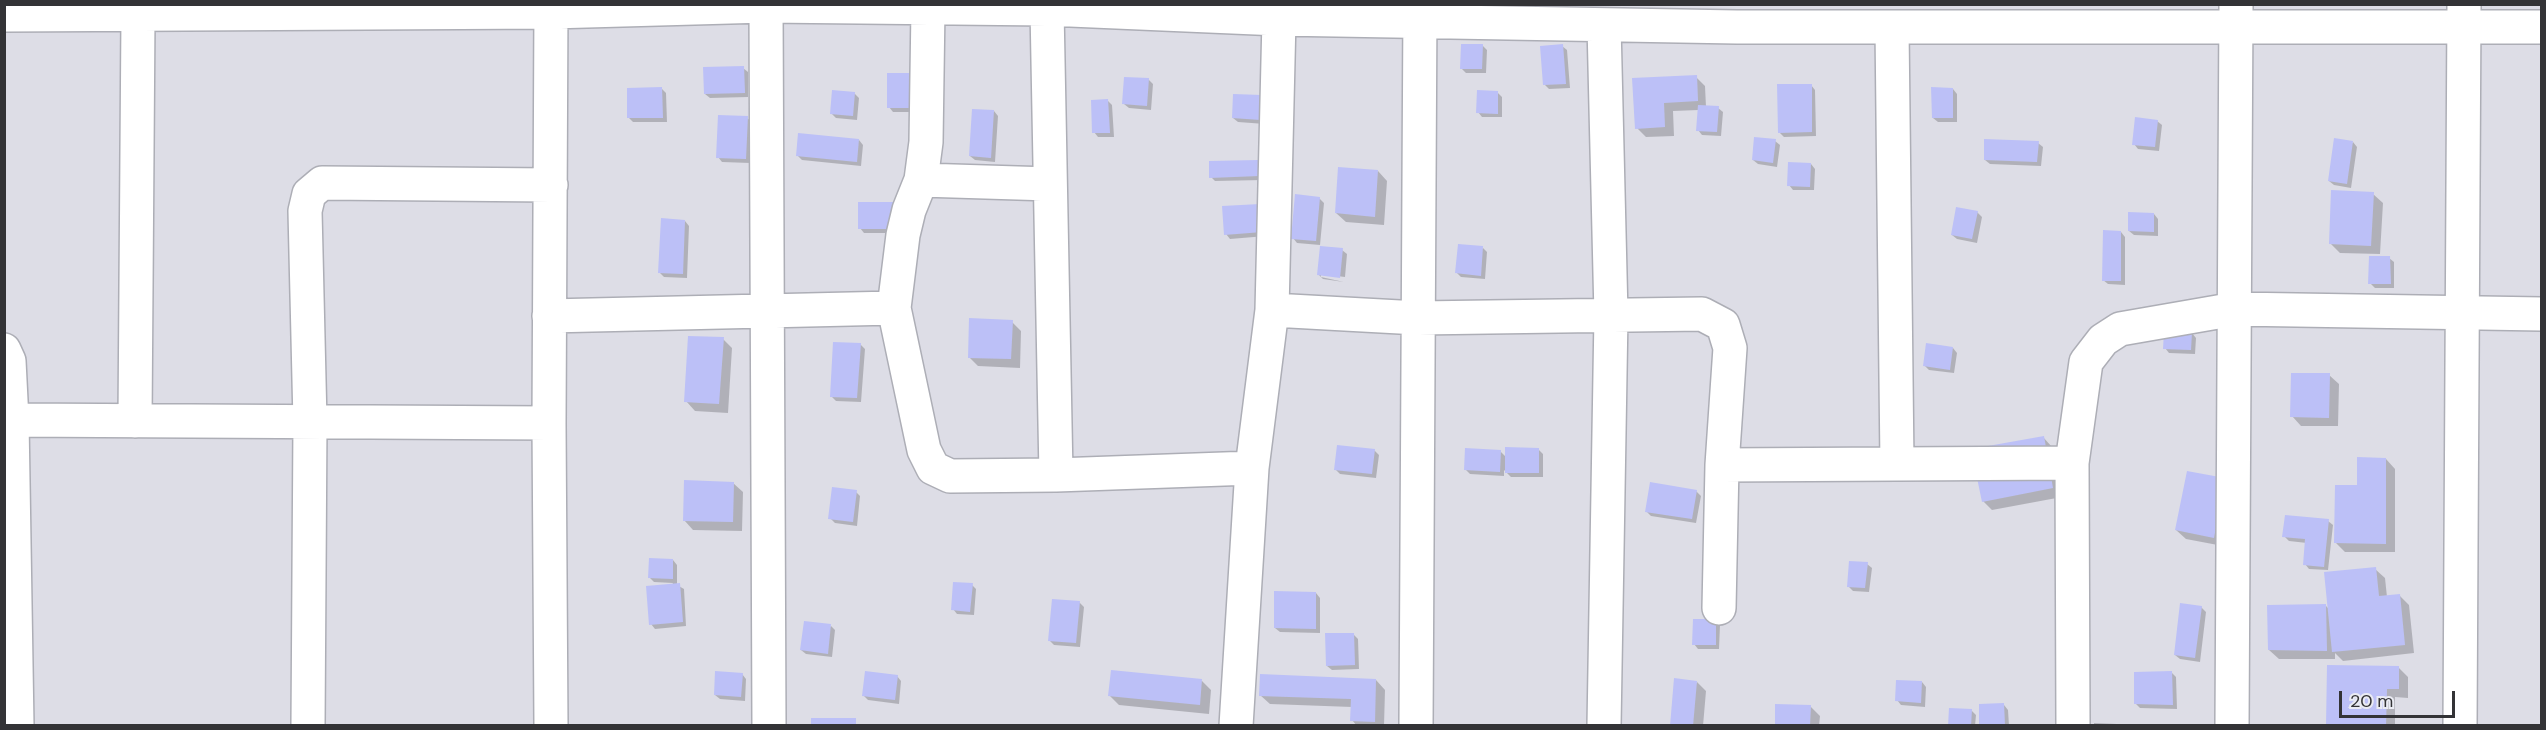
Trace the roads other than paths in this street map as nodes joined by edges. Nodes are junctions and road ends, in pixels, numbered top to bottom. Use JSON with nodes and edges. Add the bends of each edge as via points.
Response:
{"nodes":[{"id":1,"x":766,"y":6,"type":"junction"},
{"id":2,"x":551,"y":8,"type":"edge"},
{"id":3,"x":928,"y":8,"type":"junction"},
{"id":4,"x":1047,"y":9,"type":"junction"},
{"id":5,"x":1420,"y":13,"type":"edge"},
{"id":6,"x":4,"y":15,"type":"edge"},
{"id":7,"x":138,"y":16,"type":"junction"},
{"id":8,"x":1737,"y":16,"type":"edge"},
{"id":9,"x":2236,"y":16,"type":"edge"},
{"id":10,"x":2464,"y":16,"type":"edge"},
{"id":11,"x":1279,"y":20,"type":"junction"},
{"id":12,"x":1604,"y":25,"type":"junction"},
{"id":13,"x":2541,"y":27,"type":"edge"},
{"id":14,"x":1892,"y":28,"type":"junction"},
{"id":15,"x":921,"y":180,"type":"junction"},
{"id":16,"x":1050,"y":183,"type":"junction"},
{"id":17,"x":551,"y":185,"type":"junction"},
{"id":18,"x":894,"y":308,"type":"junction"},
{"id":19,"x":766,"y":309,"type":"junction"},
{"id":20,"x":2235,"y":309,"type":"junction"},
{"id":21,"x":1272,"y":310,"type":"junction"},
{"id":22,"x":2462,"y":311,"type":"junction"},
{"id":23,"x":2541,"y":314,"type":"edge"},
{"id":24,"x":1611,"y":315,"type":"junction"},
{"id":25,"x":549,"y":316,"type":"junction"},
{"id":26,"x":1418,"y":318,"type":"junction"},
{"id":27,"x":4,"y":350,"type":"edge"},
{"id":28,"x":12,"y":420,"type":"junction"},
{"id":29,"x":135,"y":421,"type":"junction"},
{"id":30,"x":310,"y":422,"type":"junction"},
{"id":31,"x":549,"y":423,"type":"junction"},
{"id":32,"x":2072,"y":463,"type":"junction"},
{"id":33,"x":1897,"y":464,"type":"junction"},
{"id":34,"x":1722,"y":465,"type":"junction"},
{"id":35,"x":1252,"y":468,"type":"junction"},
{"id":36,"x":1056,"y":475,"type":"junction"},
{"id":37,"x":1719,"y":608,"type":"dead end"},
{"id":38,"x":17,"y":726,"type":"edge"},
{"id":39,"x":308,"y":726,"type":"edge"},
{"id":40,"x":551,"y":726,"type":"edge"},
{"id":41,"x":769,"y":726,"type":"edge"},
{"id":42,"x":1236,"y":726,"type":"edge"},
{"id":43,"x":1416,"y":726,"type":"edge"},
{"id":44,"x":1604,"y":726,"type":"edge"},
{"id":45,"x":2073,"y":726,"type":"edge"},
{"id":46,"x":2232,"y":726,"type":"edge"},
{"id":47,"x":2460,"y":726,"type":"edge"}],
"edges":[{"from":1,"to":2,"type":"street"},
{"from":1,"to":3,"type":"street"},
{"from":1,"to":19,"type":"street"},
{"from":2,"to":7,"type":"street"},
{"from":2,"to":17,"type":"street"},
{"from":3,"to":4,"type":"street"},
{"from":3,"to":15,"type":"street","via":[[926,142]]},
{"from":4,"to":11,"type":"street"},
{"from":4,"to":16,"type":"street"},
{"from":5,"to":11,"type":"street"},
{"from":5,"to":12,"type":"street"},
{"from":5,"to":26,"type":"street"},
{"from":6,"to":7,"type":"street"},
{"from":7,"to":29,"type":"street"},
{"from":8,"to":12,"type":"street"},
{"from":8,"to":14,"type":"street"},
{"from":9,"to":10,"type":"street"},
{"from":9,"to":14,"type":"street"},
{"from":9,"to":20,"type":"street"},
{"from":10,"to":13,"type":"street"},
{"from":10,"to":22,"type":"street"},
{"from":11,"to":21,"type":"street"},
{"from":12,"to":24,"type":"street"},
{"from":14,"to":33,"type":"street"},
{"from":15,"to":16,"type":"street"},
{"from":15,"to":18,"type":"street","via":[[903,235]]},
{"from":16,"to":36,"type":"street"},
{"from":17,"to":25,"type":"street"},
{"from":17,"to":30,"type":"street","via":[[322,183],[309,194],[305,211]]},
{"from":18,"to":19,"type":"street"},
{"from":18,"to":36,"type":"street","via":[[924,450],[933,468],[950,476]]},
{"from":19,"to":25,"type":"street"},
{"from":19,"to":41,"type":"street"},
{"from":20,"to":22,"type":"street"},
{"from":20,"to":32,"type":"street","via":[[2120,329],[2103,340],[2086,362]]},
{"from":20,"to":46,"type":"street"},
{"from":21,"to":26,"type":"street"},
{"from":21,"to":35,"type":"street"},
{"from":22,"to":23,"type":"street"},
{"from":22,"to":47,"type":"street"},
{"from":24,"to":26,"type":"street"},
{"from":24,"to":34,"type":"street","via":[[1702,314],[1723,325],[1730,348]]},
{"from":24,"to":44,"type":"street"},
{"from":25,"to":31,"type":"street"},
{"from":26,"to":43,"type":"street"},
{"from":27,"to":28,"type":"street","via":[[9,361]]},
{"from":28,"to":29,"type":"street"},
{"from":28,"to":38,"type":"street"},
{"from":29,"to":30,"type":"street"},
{"from":30,"to":31,"type":"street"},
{"from":30,"to":39,"type":"street"},
{"from":31,"to":40,"type":"street"},
{"from":32,"to":33,"type":"street"},
{"from":32,"to":45,"type":"street"},
{"from":33,"to":34,"type":"street"},
{"from":34,"to":37,"type":"street"},
{"from":35,"to":36,"type":"street"},
{"from":35,"to":42,"type":"street"}]}
